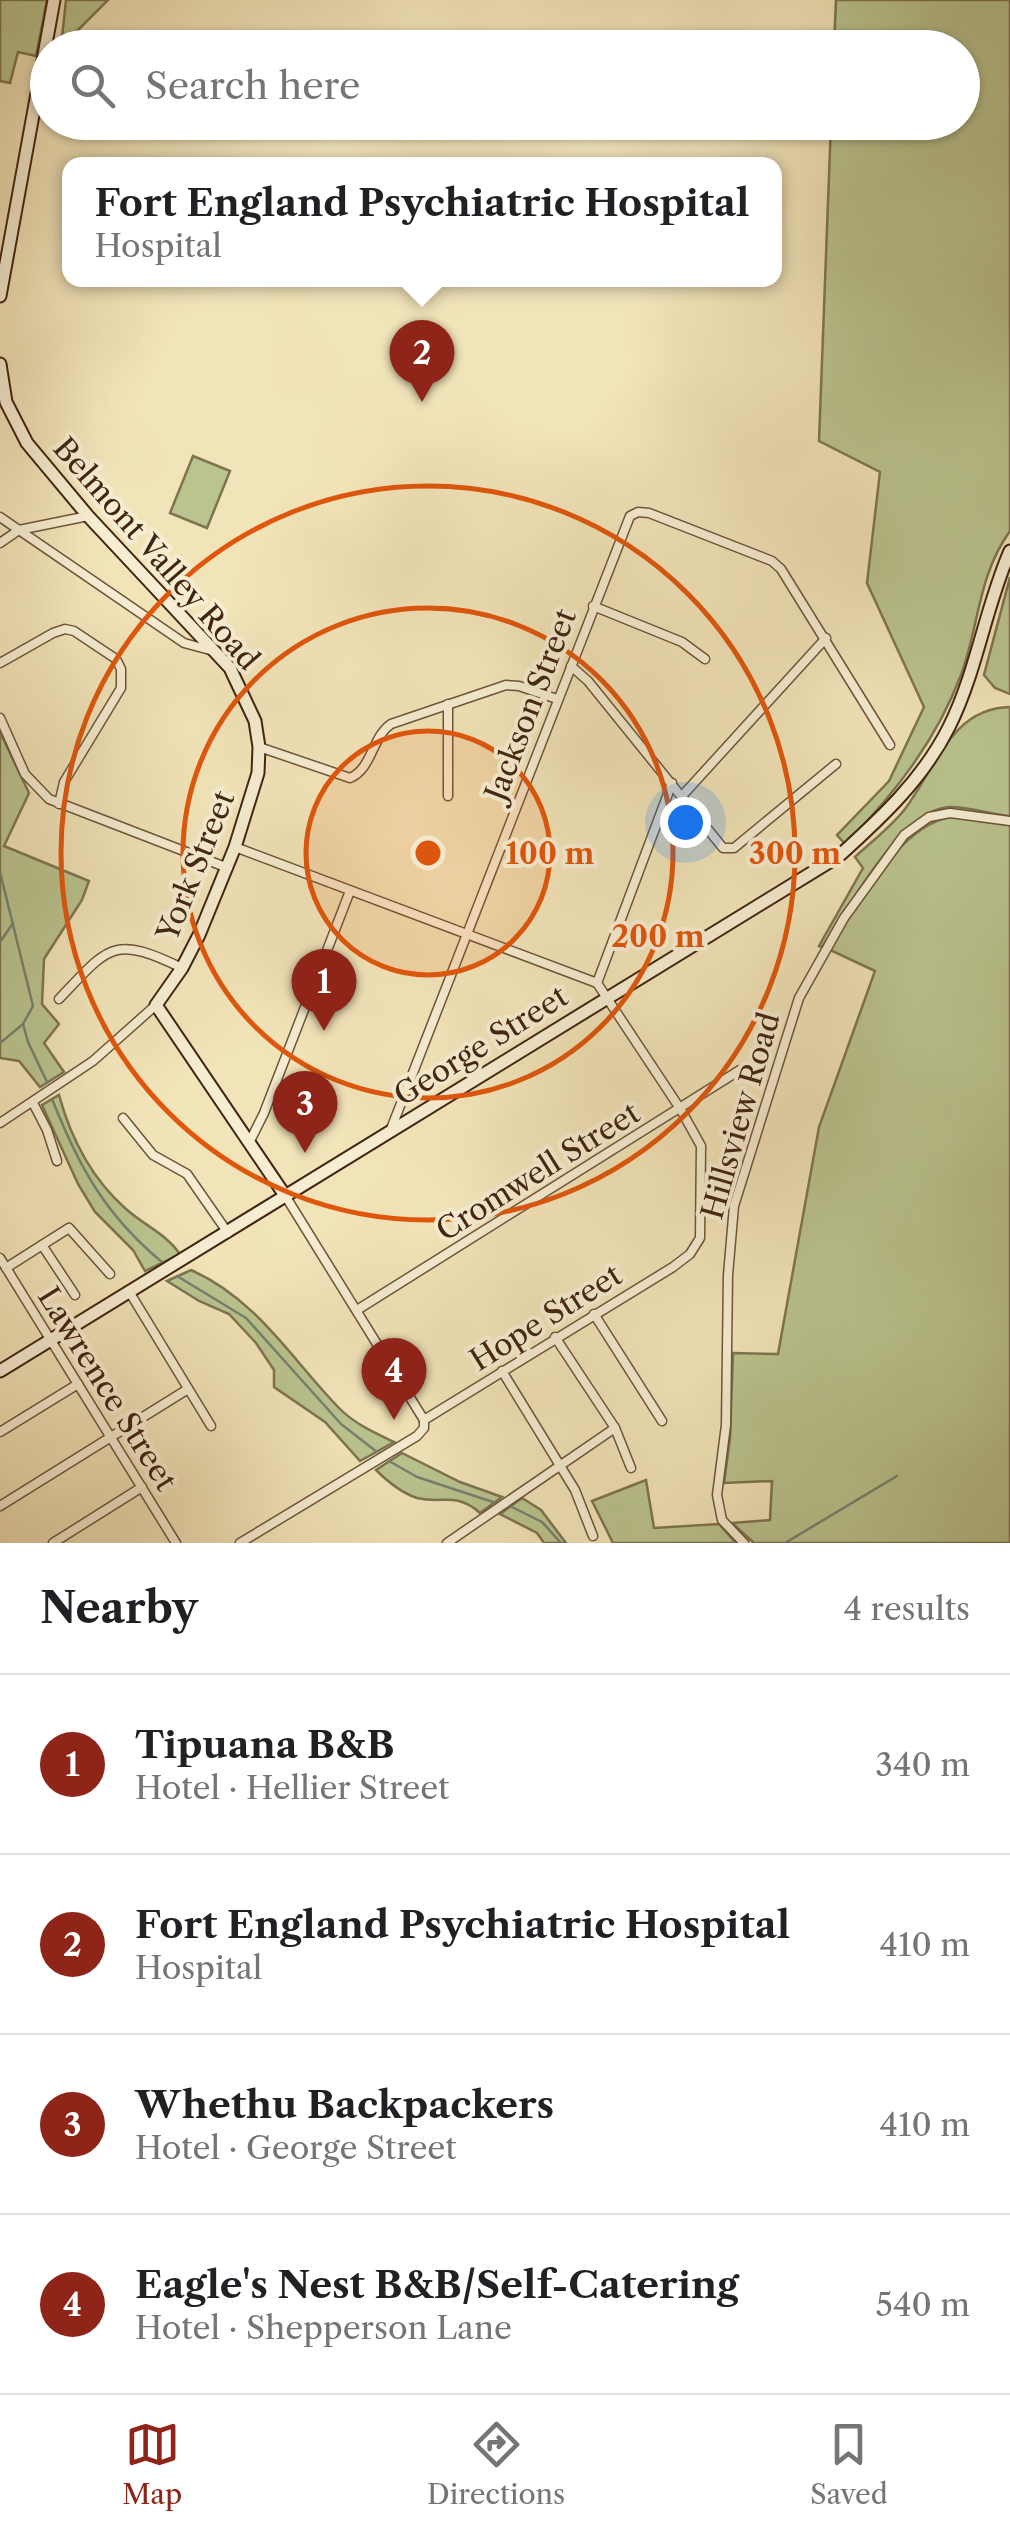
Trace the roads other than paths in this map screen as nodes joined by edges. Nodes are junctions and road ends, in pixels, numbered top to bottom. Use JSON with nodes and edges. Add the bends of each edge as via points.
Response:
{"nodes":[{"id":1,"x":54,"y":0,"type":"edge"},
{"id":2,"x":49,"y":30,"type":"edge"},
{"id":3,"x":30,"y":132,"type":"edge"},
{"id":4,"x":0,"y":296,"type":"edge"},
{"id":5,"x":0,"y":364,"type":"edge"},
{"id":6,"x":88,"y":516,"type":"junction"},
{"id":7,"x":0,"y":517,"type":"edge"},
{"id":8,"x":18,"y":530,"type":"junction"},
{"id":9,"x":0,"y":543,"type":"edge"},
{"id":10,"x":1010,"y":551,"type":"edge"},
{"id":11,"x":594,"y":606,"type":"junction"},
{"id":12,"x":826,"y":638,"type":"junction"},
{"id":13,"x":215,"y":651,"type":"junction"},
{"id":14,"x":705,"y":658,"type":"dead end"},
{"id":15,"x":0,"y":662,"type":"edge"},
{"id":16,"x":571,"y":666,"type":"junction"},
{"id":17,"x":557,"y":700,"type":"junction"},
{"id":18,"x":448,"y":704,"type":"junction"},
{"id":19,"x":0,"y":718,"type":"edge"},
{"id":20,"x":255,"y":720,"type":"joint"},
{"id":21,"x":259,"y":746,"type":"junction"},
{"id":22,"x":890,"y":746,"type":"dead end"},
{"id":23,"x":836,"y":764,"type":"dead end"},
{"id":24,"x":672,"y":784,"type":"junction"},
{"id":25,"x":448,"y":796,"type":"dead end"},
{"id":26,"x":682,"y":796,"type":"junction"},
{"id":27,"x":59,"y":804,"type":"junction"},
{"id":28,"x":1010,"y":820,"type":"edge"},
{"id":29,"x":236,"y":847,"type":"junction"},
{"id":30,"x":228,"y":868,"type":"junction"},
{"id":31,"x":350,"y":890,"type":"junction"},
{"id":32,"x":466,"y":936,"type":"junction"},
{"id":33,"x":182,"y":968,"type":"junction"},
{"id":34,"x":597,"y":983,"type":"junction"},
{"id":35,"x":606,"y":996,"type":"junction"},
{"id":36,"x":59,"y":999,"type":"dead end"},
{"id":37,"x":156,"y":1005,"type":"junction"},
{"id":38,"x":740,"y":1070,"type":"dead end"},
{"id":39,"x":33,"y":1103,"type":"junction"},
{"id":40,"x":681,"y":1110,"type":"junction"},
{"id":41,"x":123,"y":1118,"type":"dead end"},
{"id":42,"x":0,"y":1122,"type":"edge"},
{"id":43,"x":389,"y":1134,"type":"junction"},
{"id":44,"x":248,"y":1143,"type":"junction"},
{"id":45,"x":57,"y":1161,"type":"dead end"},
{"id":46,"x":286,"y":1196,"type":"junction"},
{"id":47,"x":228,"y":1233,"type":"junction"},
{"id":48,"x":42,"y":1245,"type":"junction"},
{"id":49,"x":0,"y":1258,"type":"edge"},
{"id":50,"x":6,"y":1268,"type":"junction"},
{"id":51,"x":110,"y":1274,"type":"dead end"},
{"id":52,"x":130,"y":1293,"type":"junction"},
{"id":53,"x":75,"y":1295,"type":"dead end"},
{"id":54,"x":357,"y":1310,"type":"junction"},
{"id":55,"x":594,"y":1314,"type":"junction"},
{"id":56,"x":556,"y":1337,"type":"junction"},
{"id":57,"x":51,"y":1340,"type":"junction"},
{"id":58,"x":0,"y":1371,"type":"edge"},
{"id":59,"x":502,"y":1371,"type":"junction"},
{"id":60,"x":78,"y":1384,"type":"junction"},
{"id":61,"x":188,"y":1388,"type":"junction"},
{"id":62,"x":424,"y":1420,"type":"junction"},
{"id":63,"x":662,"y":1421,"type":"dead end"},
{"id":64,"x":211,"y":1426,"type":"dead end"},
{"id":65,"x":615,"y":1428,"type":"junction"},
{"id":66,"x":0,"y":1432,"type":"edge"},
{"id":67,"x":110,"y":1437,"type":"junction"},
{"id":68,"x":560,"y":1466,"type":"junction"},
{"id":69,"x":631,"y":1468,"type":"dead end"},
{"id":70,"x":142,"y":1487,"type":"junction"},
{"id":71,"x":0,"y":1506,"type":"edge"},
{"id":72,"x":593,"y":1536,"type":"dead end"},
{"id":73,"x":458,"y":1540,"type":"edge"},
{"id":74,"x":174,"y":1542,"type":"edge"},
{"id":75,"x":53,"y":1543,"type":"edge"},
{"id":76,"x":240,"y":1543,"type":"edge"},
{"id":77,"x":446,"y":1543,"type":"edge"},
{"id":78,"x":744,"y":1543,"type":"edge"}],
"edges":[{"from":1,"to":2,"type":"main road"},
{"from":3,"to":4,"type":"main road"},
{"from":5,"to":6,"type":"main road","name":"Belmont Valley Road","via":[[6,402],[27,443]]},
{"from":6,"to":8,"type":"street"},
{"from":6,"to":13,"type":"main road","name":"Belmont Valley Road"},
{"from":7,"to":8,"type":"street"},
{"from":8,"to":9,"type":"street"},
{"from":8,"to":13,"type":"street","via":[[184,643]]},
{"from":10,"to":35,"type":"main road","name":"George Street","via":[[949,727],[899,800],[839,856]]},
{"from":11,"to":12,"type":"street","name":"Jackson Street","via":[[630,516],[649,513],[772,562]]},
{"from":11,"to":14,"type":"street"},
{"from":11,"to":16,"type":"street","name":"Jackson Street"},
{"from":12,"to":22,"type":"street"},
{"from":12,"to":26,"type":"street"},
{"from":13,"to":20,"type":"main road","name":"Belmont Valley Road","via":[[243,689]]},
{"from":15,"to":27,"type":"street","via":[[66,629],[116,659],[121,670],[121,688],[64,782]]},
{"from":16,"to":17,"type":"street","name":"Jackson Street"},
{"from":16,"to":24,"type":"street"},
{"from":17,"to":18,"type":"street","via":[[506,685]]},
{"from":17,"to":32,"type":"street","name":"Jackson Street"},
{"from":18,"to":21,"type":"street","via":[[386,727],[362,770],[350,778]]},
{"from":18,"to":25,"type":"street"},
{"from":19,"to":27,"type":"street","via":[[25,774]]},
{"from":20,"to":21,"type":"main road","name":"York Street"},
{"from":21,"to":29,"type":"main road","name":"York Street","via":[[258,774]]},
{"from":23,"to":26,"type":"street","via":[[728,850]]},
{"from":24,"to":26,"type":"street"},
{"from":24,"to":34,"type":"street"},
{"from":27,"to":30,"type":"street"},
{"from":28,"to":78,"type":"street","name":"Hillsview Road","via":[[940,814],[911,829],[844,918],[798,998],[729,1241],[726,1425],[717,1495],[722,1520]]},
{"from":29,"to":30,"type":"main road","name":"York Street"},
{"from":29,"to":31,"type":"street"},
{"from":30,"to":33,"type":"main road","name":"York Street"},
{"from":31,"to":32,"type":"street"},
{"from":31,"to":44,"type":"street"},
{"from":32,"to":34,"type":"street"},
{"from":32,"to":43,"type":"street","name":"Jackson Street"},
{"from":33,"to":36,"type":"street","via":[[128,947],[108,951]]},
{"from":33,"to":37,"type":"main road","name":"York Street"},
{"from":34,"to":35,"type":"street"},
{"from":35,"to":40,"type":"street"},
{"from":35,"to":43,"type":"main road","name":"George Street"},
{"from":37,"to":39,"type":"street","name":"York Street"},
{"from":37,"to":44,"type":"main road"},
{"from":38,"to":40,"type":"street","name":"Cromwell Street"},
{"from":39,"to":42,"type":"street","name":"York Street"},
{"from":39,"to":45,"type":"street"},
{"from":40,"to":54,"type":"street","name":"Cromwell Street"},
{"from":40,"to":55,"type":"street","name":"Hope Street","via":[[696,1132],[703,1162],[700,1238],[690,1254]]},
{"from":41,"to":47,"type":"street","via":[[153,1154],[187,1174]]},
{"from":43,"to":46,"type":"main road","name":"George Street"},
{"from":44,"to":46,"type":"main road"},
{"from":46,"to":47,"type":"main road","name":"George Street"},
{"from":46,"to":54,"type":"street"},
{"from":47,"to":52,"type":"main road","name":"George Street"},
{"from":48,"to":50,"type":"street"},
{"from":48,"to":51,"type":"street","via":[[71,1229]]},
{"from":48,"to":53,"type":"street"},
{"from":49,"to":50,"type":"street","name":"Lawrence Street"},
{"from":50,"to":57,"type":"street","name":"Lawrence Street"},
{"from":52,"to":57,"type":"main road","name":"George Street"},
{"from":52,"to":61,"type":"street"},
{"from":54,"to":62,"type":"street"},
{"from":55,"to":56,"type":"street","name":"Hope Street"},
{"from":55,"to":63,"type":"street"},
{"from":56,"to":59,"type":"street","name":"Hope Street"},
{"from":56,"to":65,"type":"street"},
{"from":57,"to":58,"type":"main road","name":"George Street"},
{"from":57,"to":60,"type":"street","name":"Lawrence Street"},
{"from":59,"to":62,"type":"street","name":"Hope Street"},
{"from":59,"to":68,"type":"street"},
{"from":60,"to":66,"type":"street"},
{"from":60,"to":67,"type":"street","name":"Lawrence Street"},
{"from":61,"to":64,"type":"street"},
{"from":61,"to":67,"type":"street"},
{"from":62,"to":76,"type":"street","name":"Hope Street","via":[[417,1436]]},
{"from":65,"to":68,"type":"street"},
{"from":65,"to":69,"type":"street"},
{"from":67,"to":70,"type":"street","name":"Lawrence Street"},
{"from":67,"to":71,"type":"street"},
{"from":68,"to":72,"type":"street"},
{"from":68,"to":73,"type":"street"},
{"from":70,"to":74,"type":"street","name":"Lawrence Street"},
{"from":70,"to":75,"type":"street"},
{"from":73,"to":77,"type":"street"}]}
